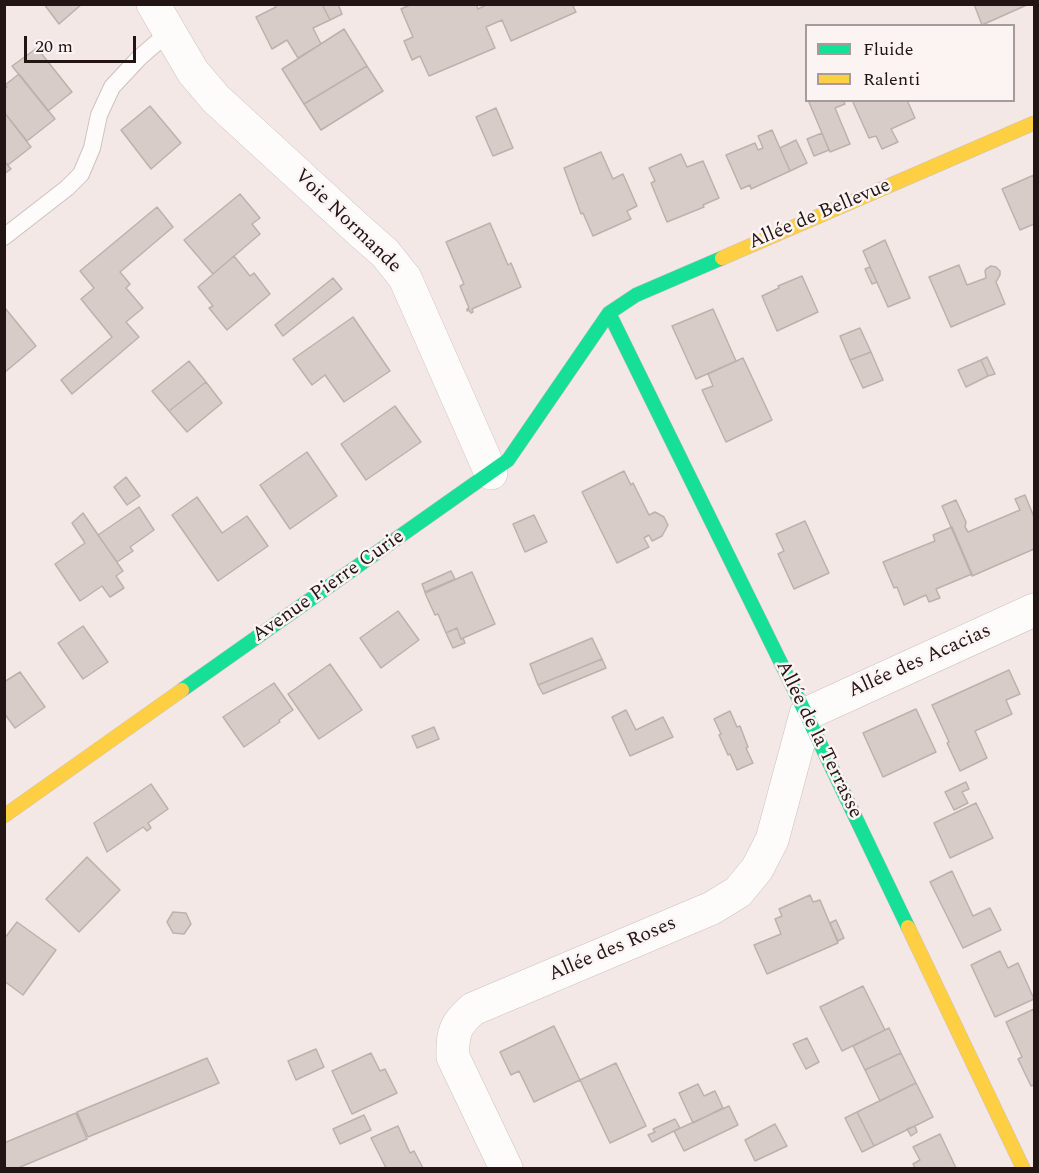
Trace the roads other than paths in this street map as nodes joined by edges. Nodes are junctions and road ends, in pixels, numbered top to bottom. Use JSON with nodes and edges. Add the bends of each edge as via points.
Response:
{"nodes":[{"id":1,"x":161,"y":18,"type":"edge"},
{"id":2,"x":1035,"y":123,"type":"edge"},
{"id":3,"x":4,"y":237,"type":"edge"},
{"id":4,"x":609,"y":313,"type":"junction"},
{"id":5,"x":491,"y":473,"type":"junction"},
{"id":6,"x":1035,"y":610,"type":"edge"},
{"id":7,"x":806,"y":714,"type":"junction"},
{"id":8,"x":4,"y":816,"type":"edge"},
{"id":9,"x":506,"y":1168,"type":"edge"},
{"id":10,"x":1023,"y":1168,"type":"edge"}],
"edges":[{"from":1,"to":3,"type":"lane","via":[[139,58],[112,87],[81,174]]},
{"from":1,"to":5,"type":"street","name":"Voie Normande","via":[[193,72],[216,99],[385,253],[405,278]]},
{"from":2,"to":4,"type":"street","name":"Allée de Bellevue","via":[[636,295]]},
{"from":4,"to":5,"type":"street","name":"Avenue Pierre Curie","via":[[508,460]]},
{"from":4,"to":7,"type":"street","name":"Allée de la Terrasse"},
{"from":5,"to":8,"type":"street","name":"Avenue Pierre Curie"},
{"from":6,"to":7,"type":"street","name":"Allée des Acacias"},
{"from":7,"to":9,"type":"street","name":"Allée des Roses","via":[[772,840],[757,869],[738,892],[712,908],[462,1018],[452,1040],[453,1057]]},
{"from":7,"to":10,"type":"street","name":"Allée de la Terrasse"}]}
